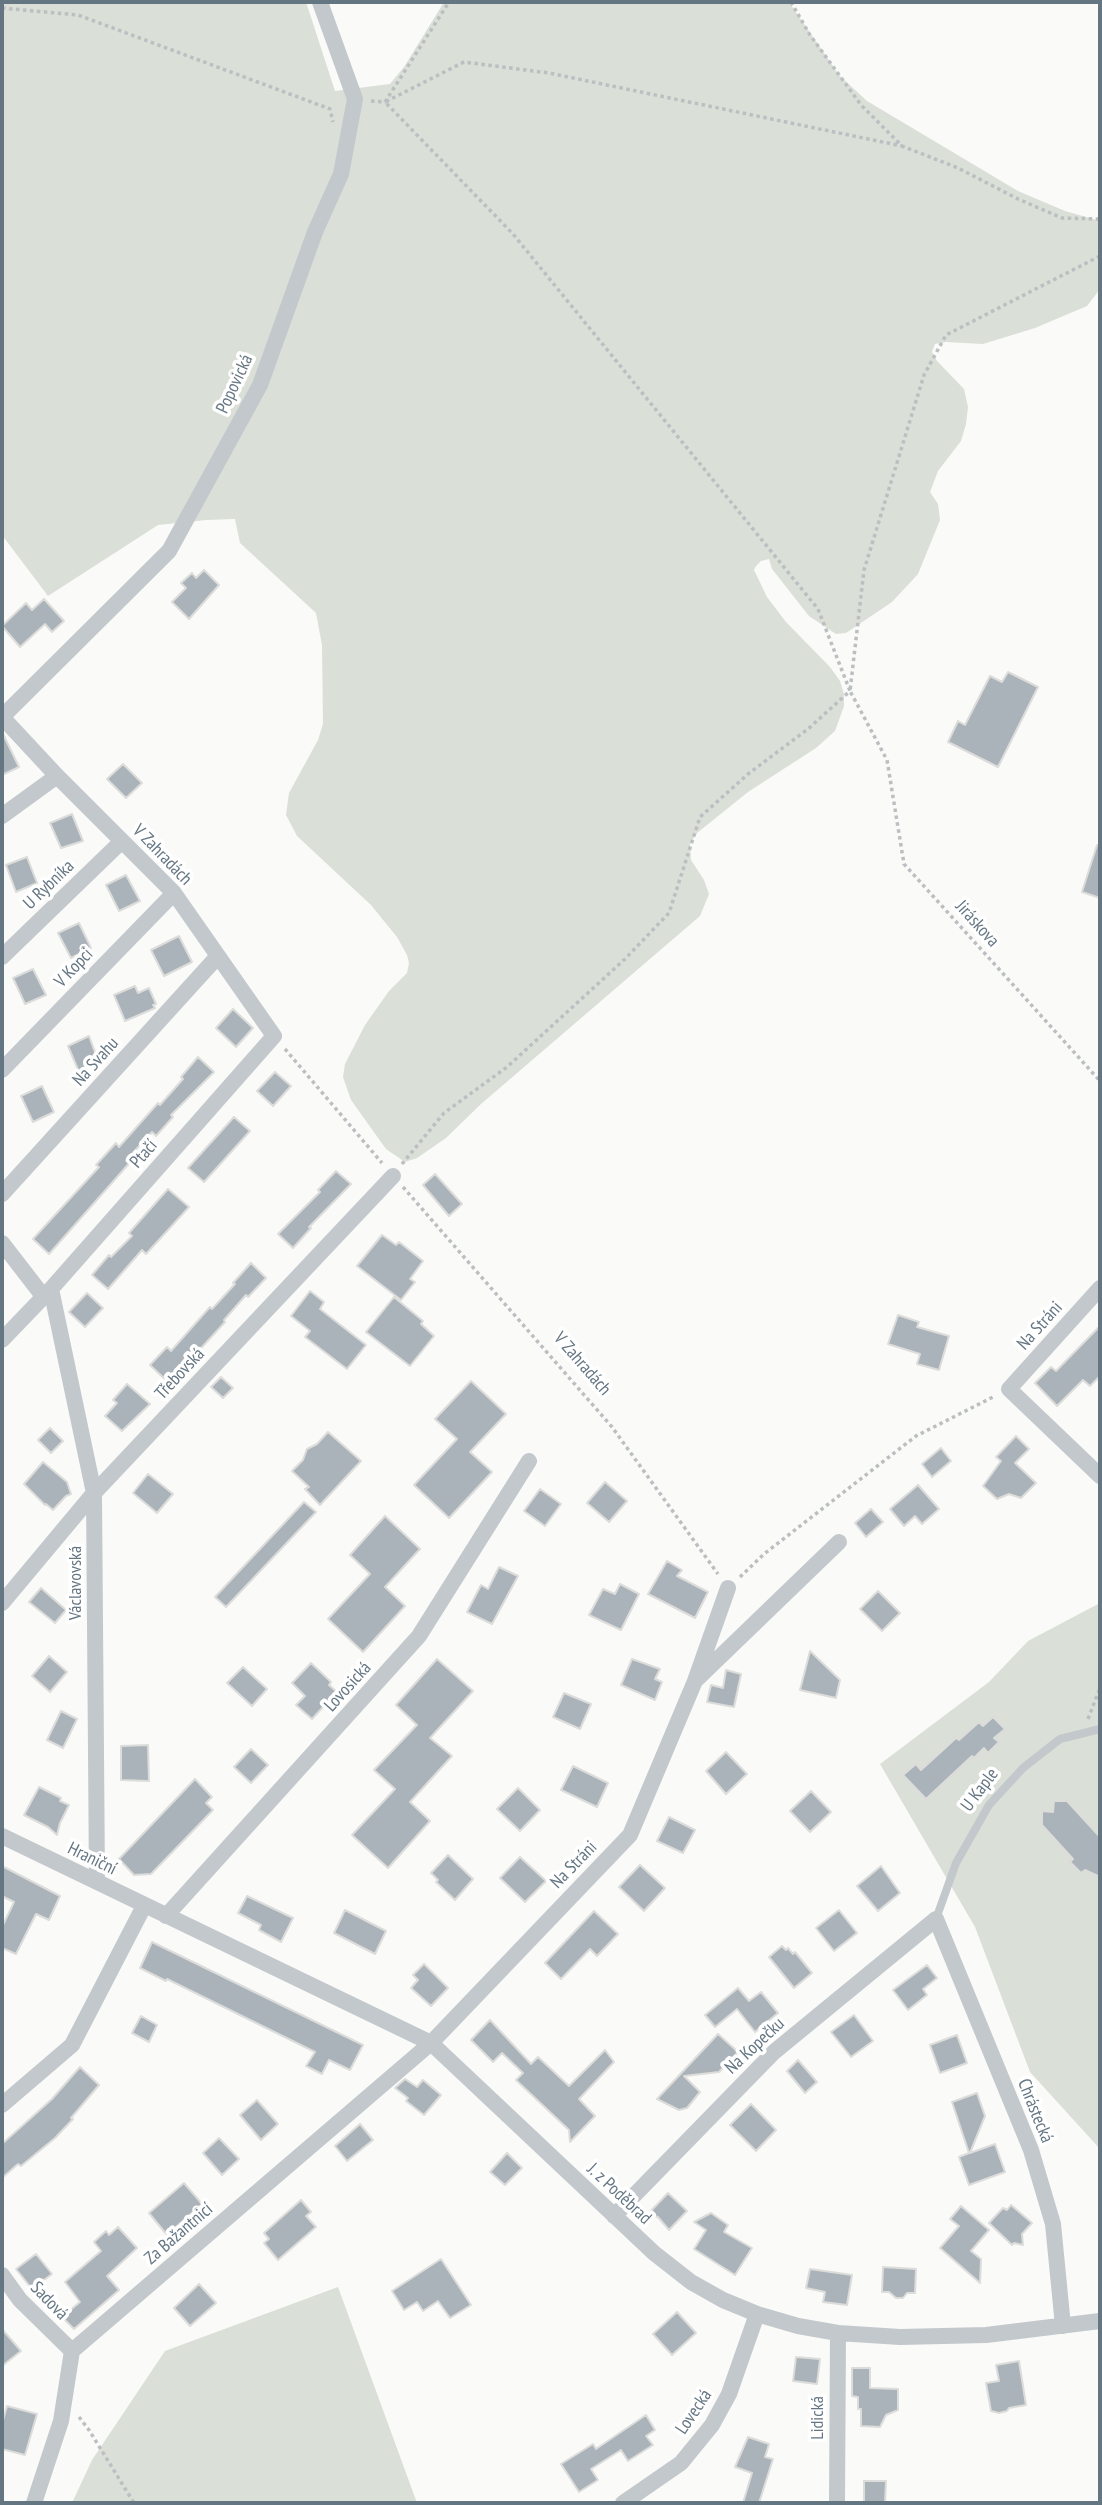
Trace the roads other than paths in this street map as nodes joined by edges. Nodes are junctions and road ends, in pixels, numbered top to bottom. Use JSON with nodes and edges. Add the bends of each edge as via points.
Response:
{"nodes":[{"id":1,"x":320,"y":2,"type":"edge"},
{"id":2,"x":2,"y":717,"type":"edge"},
{"id":3,"x":57,"y":776,"type":"junction"},
{"id":4,"x":2,"y":816,"type":"edge"},
{"id":5,"x":122,"y":841,"type":"junction"},
{"id":6,"x":174,"y":893,"type":"junction"},
{"id":7,"x":2,"y":957,"type":"edge"},
{"id":8,"x":218,"y":957,"type":"junction"},
{"id":9,"x":274,"y":1036,"type":"joint"},
{"id":10,"x":2,"y":1070,"type":"edge"},
{"id":11,"x":393,"y":1176,"type":"road end"},
{"id":12,"x":2,"y":1194,"type":"edge"},
{"id":13,"x":5,"y":1253,"type":"edge"},
{"id":14,"x":1100,"y":1288,"type":"edge"},
{"id":15,"x":47,"y":1292,"type":"junction"},
{"id":16,"x":2,"y":1340,"type":"edge"},
{"id":17,"x":529,"y":1461,"type":"dead end"},
{"id":18,"x":1100,"y":1476,"type":"edge"},
{"id":19,"x":94,"y":1493,"type":"junction"},
{"id":20,"x":839,"y":1542,"type":"dead end"},
{"id":21,"x":728,"y":1588,"type":"road end"},
{"id":22,"x":2,"y":1604,"type":"edge"},
{"id":23,"x":695,"y":1681,"type":"junction"},
{"id":24,"x":1100,"y":1729,"type":"edge"},
{"id":25,"x":2,"y":1836,"type":"edge"},
{"id":26,"x":97,"y":1882,"type":"junction"},
{"id":27,"x":144,"y":1906,"type":"junction"},
{"id":28,"x":166,"y":1916,"type":"junction"},
{"id":29,"x":936,"y":1919,"type":"junction"},
{"id":30,"x":431,"y":2043,"type":"junction"},
{"id":31,"x":2,"y":2105,"type":"edge"},
{"id":32,"x":614,"y":2216,"type":"junction"},
{"id":33,"x":2,"y":2275,"type":"edge"},
{"id":34,"x":757,"y":2314,"type":"junction"},
{"id":35,"x":1100,"y":2321,"type":"edge"},
{"id":36,"x":1063,"y":2326,"type":"junction"},
{"id":37,"x":838,"y":2333,"type":"junction"},
{"id":38,"x":72,"y":2351,"type":"junction"},
{"id":39,"x":34,"y":2503,"type":"edge"},
{"id":40,"x":623,"y":2503,"type":"edge"},
{"id":41,"x":837,"y":2503,"type":"edge"}],
"edges":[{"from":1,"to":2,"type":"street","name":"Popovická","via":[[355,99],[341,174],[260,385],[169,551]]},
{"from":2,"to":3,"type":"street","name":"V Zahradách"},
{"from":3,"to":4,"type":"street"},
{"from":3,"to":5,"type":"street","name":"V Zahradách"},
{"from":5,"to":6,"type":"street","name":"V Zahradách"},
{"from":5,"to":7,"type":"street","name":"U Rybníka"},
{"from":6,"to":8,"type":"street","name":"V Zahradách"},
{"from":6,"to":10,"type":"street","name":"V Kopci"},
{"from":8,"to":9,"type":"street","name":"V Zahradách"},
{"from":8,"to":12,"type":"street","name":"Na Svahu"},
{"from":9,"to":15,"type":"street","name":"Ptačí"},
{"from":11,"to":19,"type":"street","name":"Třebovská"},
{"from":13,"to":15,"type":"street","name":"Václavovská"},
{"from":14,"to":18,"type":"street","name":"Na Stráni","via":[[1009,1389]]},
{"from":15,"to":16,"type":"street","name":"Ptačí"},
{"from":15,"to":19,"type":"street","name":"Václavovská"},
{"from":17,"to":28,"type":"street","name":"Lovosická","via":[[419,1636]]},
{"from":19,"to":22,"type":"street","name":"Třebovská"},
{"from":19,"to":26,"type":"street","name":"Václavovská"},
{"from":20,"to":23,"type":"street","name":"Na Stráni"},
{"from":21,"to":23,"type":"street","name":"Na Stráni"},
{"from":23,"to":30,"type":"street","name":"Na Stráni","via":[[630,1835]]},
{"from":24,"to":29,"type":"lane","name":"U Kaple","via":[[1060,1739],[1023,1768],[989,1805],[956,1863]]},
{"from":25,"to":26,"type":"street","name":"Hraniční"},
{"from":26,"to":27,"type":"street","name":"Hraniční"},
{"from":27,"to":28,"type":"street","name":"Hraniční"},
{"from":27,"to":31,"type":"street","via":[[72,2045]]},
{"from":28,"to":30,"type":"street","name":"J. z Poděbrad"},
{"from":29,"to":32,"type":"street","name":"Na Kopečku","via":[[774,2052]]},
{"from":29,"to":36,"type":"street","name":"Chrástecká","via":[[1031,2150],[1053,2224]]},
{"from":30,"to":32,"type":"street","name":"J. z Poděbrad"},
{"from":30,"to":38,"type":"street","name":"Za Bažantnicí"},
{"from":32,"to":34,"type":"street","name":"J. z Poděbrad","via":[[691,2282]]},
{"from":33,"to":38,"type":"street","name":"Sadová","via":[[20,2300]]},
{"from":34,"to":37,"type":"street","name":"J. z Poděbrad"},
{"from":34,"to":40,"type":"street","name":"Lovecká","via":[[729,2394],[712,2425],[681,2463]]},
{"from":35,"to":36,"type":"street","name":"J. z Poděbrad"},
{"from":36,"to":37,"type":"street","name":"J. z Poděbrad","via":[[986,2335]]},
{"from":37,"to":41,"type":"street","name":"Lidická"},
{"from":38,"to":39,"type":"street","via":[[61,2421]]}]}
